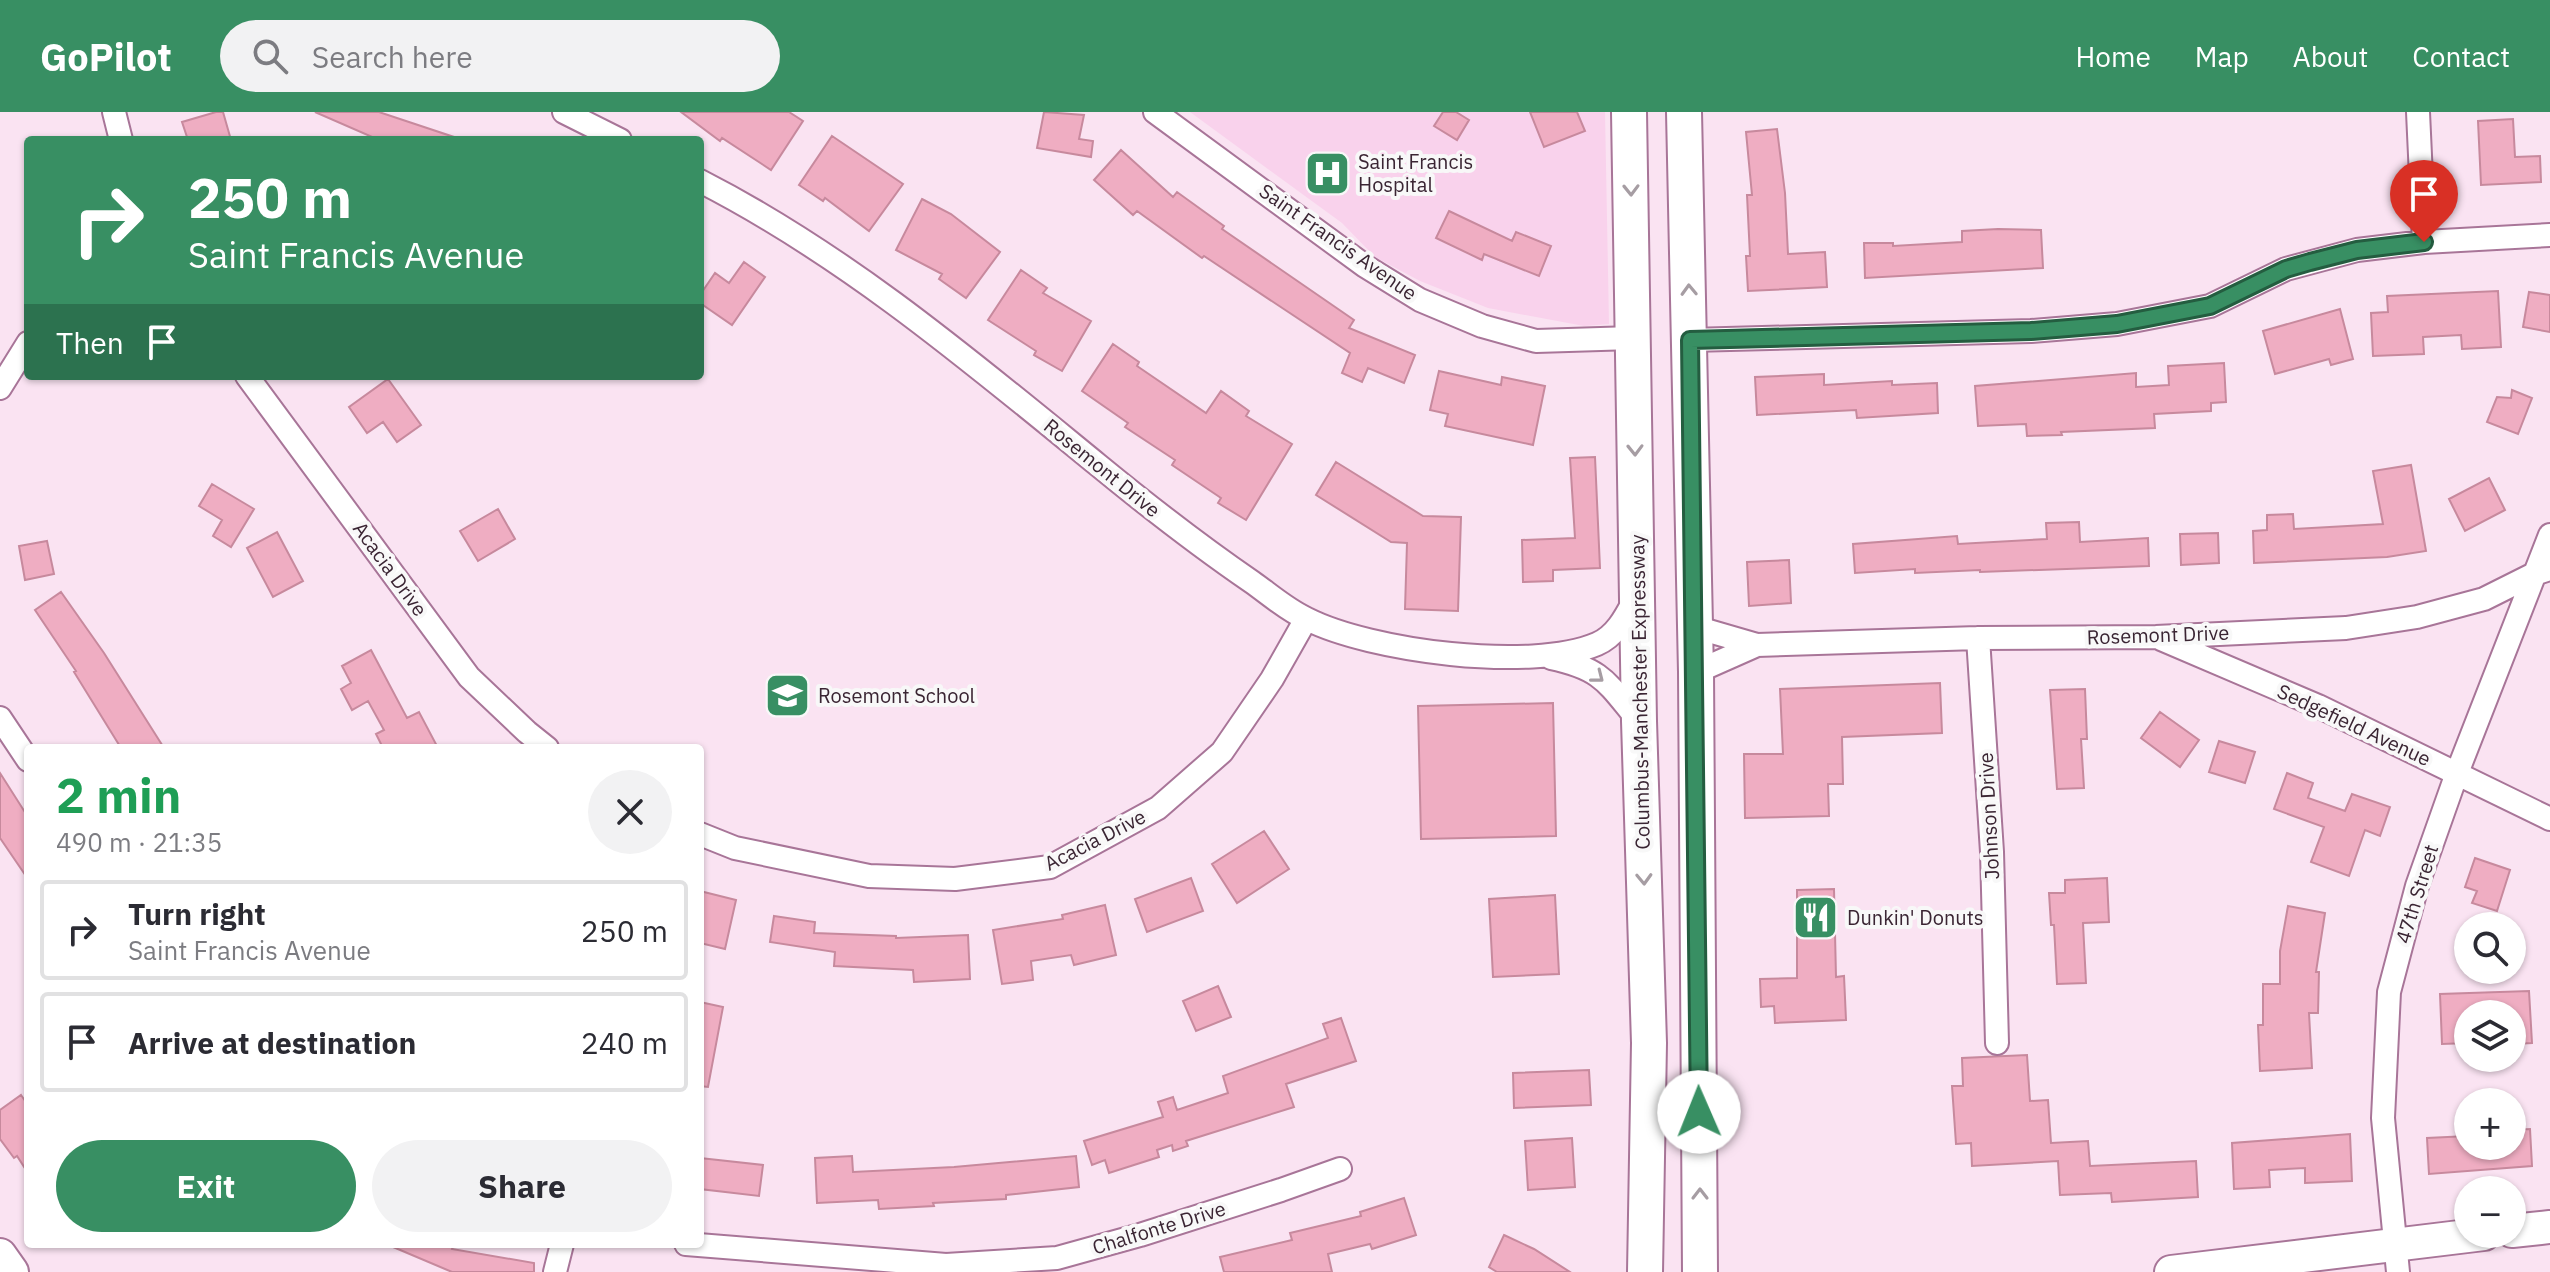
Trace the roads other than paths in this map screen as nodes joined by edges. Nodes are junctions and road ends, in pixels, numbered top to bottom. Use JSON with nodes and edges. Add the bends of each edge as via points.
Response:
{"nodes":[{"id":1,"x":114,"y":112,"type":"edge"},
{"id":2,"x":564,"y":112,"type":"edge"},
{"id":3,"x":1155,"y":112,"type":"edge"},
{"id":4,"x":1629,"y":112,"type":"edge"},
{"id":5,"x":1684,"y":112,"type":"edge"},
{"id":6,"x":2418,"y":112,"type":"edge"},
{"id":7,"x":120,"y":136,"type":"edge"},
{"id":8,"x":612,"y":136,"type":"edge"},
{"id":9,"x":704,"y":183,"type":"edge"},
{"id":10,"x":2550,"y":235,"type":"edge"},
{"id":11,"x":2424,"y":242,"type":"junction"},
{"id":12,"x":1633,"y":338,"type":"junction"},
{"id":13,"x":1690,"y":340,"type":"junction"},
{"id":14,"x":24,"y":349,"type":"edge"},
{"id":15,"x":250,"y":380,"type":"edge"},
{"id":16,"x":0,"y":388,"type":"edge"},
{"id":17,"x":2550,"y":535,"type":"edge"},
{"id":18,"x":2542,"y":572,"type":"edge"},
{"id":19,"x":1637,"y":595,"type":"junction"},
{"id":20,"x":1306,"y":619,"type":"junction"},
{"id":21,"x":1695,"y":627,"type":"junction"},
{"id":22,"x":2156,"y":637,"type":"junction"},
{"id":23,"x":1978,"y":638,"type":"junction"},
{"id":24,"x":1757,"y":645,"type":"junction"},
{"id":25,"x":1542,"y":656,"type":"junction"},
{"id":26,"x":1696,"y":672,"type":"junction"},
{"id":27,"x":0,"y":718,"type":"edge"},
{"id":28,"x":1639,"y":721,"type":"junction"},
{"id":29,"x":542,"y":744,"type":"edge"},
{"id":30,"x":24,"y":754,"type":"edge"},
{"id":31,"x":2457,"y":773,"type":"junction"},
{"id":32,"x":2550,"y":819,"type":"edge"},
{"id":33,"x":704,"y":836,"type":"edge"},
{"id":34,"x":1997,"y":1043,"type":"dead end"},
{"id":35,"x":1340,"y":1169,"type":"dead end"},
{"id":36,"x":2550,"y":1227,"type":"edge"},
{"id":37,"x":2526,"y":1230,"type":"edge"},
{"id":38,"x":2454,"y":1242,"type":"edge"},
{"id":39,"x":704,"y":1245,"type":"edge"},
{"id":40,"x":561,"y":1248,"type":"edge"},
{"id":41,"x":0,"y":1255,"type":"edge"},
{"id":42,"x":2398,"y":1258,"type":"edge"},
{"id":43,"x":12,"y":1272,"type":"edge"},
{"id":44,"x":555,"y":1272,"type":"edge"},
{"id":45,"x":1645,"y":1272,"type":"edge"},
{"id":46,"x":1700,"y":1272,"type":"edge"},
{"id":47,"x":2171,"y":1272,"type":"edge"}],
"edges":[{"from":1,"to":7,"type":"street"},
{"from":2,"to":8,"type":"street"},
{"from":3,"to":12,"type":"street","name":"Saint Francis Avenue","via":[[1365,266],[1420,300],[1536,341]]},
{"from":4,"to":12,"type":"main road","name":"Columbus-Manchester Expressway","one_way":true},
{"from":13,"to":5,"type":"main road","one_way":true},
{"from":6,"to":11,"type":"street"},
{"from":9,"to":20,"type":"street","name":"Rosemont Drive","via":[[797,234],[978,367],[1183,535]]},
{"from":10,"to":11,"type":"street"},
{"from":11,"to":13,"type":"street","via":[[2314,261],[2210,306],[2117,324]]},
{"from":12,"to":19,"type":"main road","name":"Columbus-Manchester Expressway","one_way":true},
{"from":13,"to":21,"type":"main road"},
{"from":14,"to":16,"type":"street"},
{"from":15,"to":29,"type":"street","name":"Acacia Drive","via":[[469,677]]},
{"from":17,"to":18,"type":"street","name":"47th Street"},
{"from":18,"to":22,"type":"street","name":"Rosemont Drive","via":[[2484,599],[2417,617],[2346,628]]},
{"from":18,"to":31,"type":"street","name":"47th Street"},
{"from":19,"to":25,"type":"street","name":"Rosemont Drive","via":[[1624,620],[1599,644]]},
{"from":19,"to":28,"type":"main road","name":"Columbus-Manchester Expressway"},
{"from":20,"to":25,"type":"street","name":"Rosemont Drive","via":[[1351,637],[1411,648]]},
{"from":20,"to":33,"type":"street","name":"Acacia Drive","via":[[1222,752],[1158,808],[1050,867],[955,879],[869,876],[735,848]]},
{"from":21,"to":24,"type":"street","name":"Rosemont Drive"},
{"from":21,"to":26,"type":"main road"},
{"from":22,"to":23,"type":"street","name":"Rosemont Drive"},
{"from":22,"to":31,"type":"street","name":"Sedgefield Avenue"},
{"from":23,"to":24,"type":"street","name":"Rosemont Drive"},
{"from":23,"to":34,"type":"street","name":"Johnson Drive"},
{"from":24,"to":26,"type":"street","name":"Rosemont Drive"},
{"from":25,"to":28,"type":"street","name":"Rosemont Drive","one_way":true,"via":[[1596,672]]},
{"from":46,"to":26,"type":"main road","one_way":true},
{"from":27,"to":30,"type":"street"},
{"from":28,"to":45,"type":"main road","name":"Columbus-Manchester Expressway","one_way":true,"via":[[1649,1043]]},
{"from":31,"to":32,"type":"street","name":"Sedgefield Avenue"},
{"from":31,"to":42,"type":"street","name":"47th Street","via":[[2417,886],[2389,992],[2383,1118]]},
{"from":35,"to":39,"type":"street","name":"Chalfonte Drive","via":[[1057,1258],[946,1265]]},
{"from":36,"to":37,"type":"street"},
{"from":38,"to":42,"type":"street"},
{"from":40,"to":44,"type":"street"},
{"from":41,"to":43,"type":"street"},
{"from":42,"to":47,"type":"street"}]}
